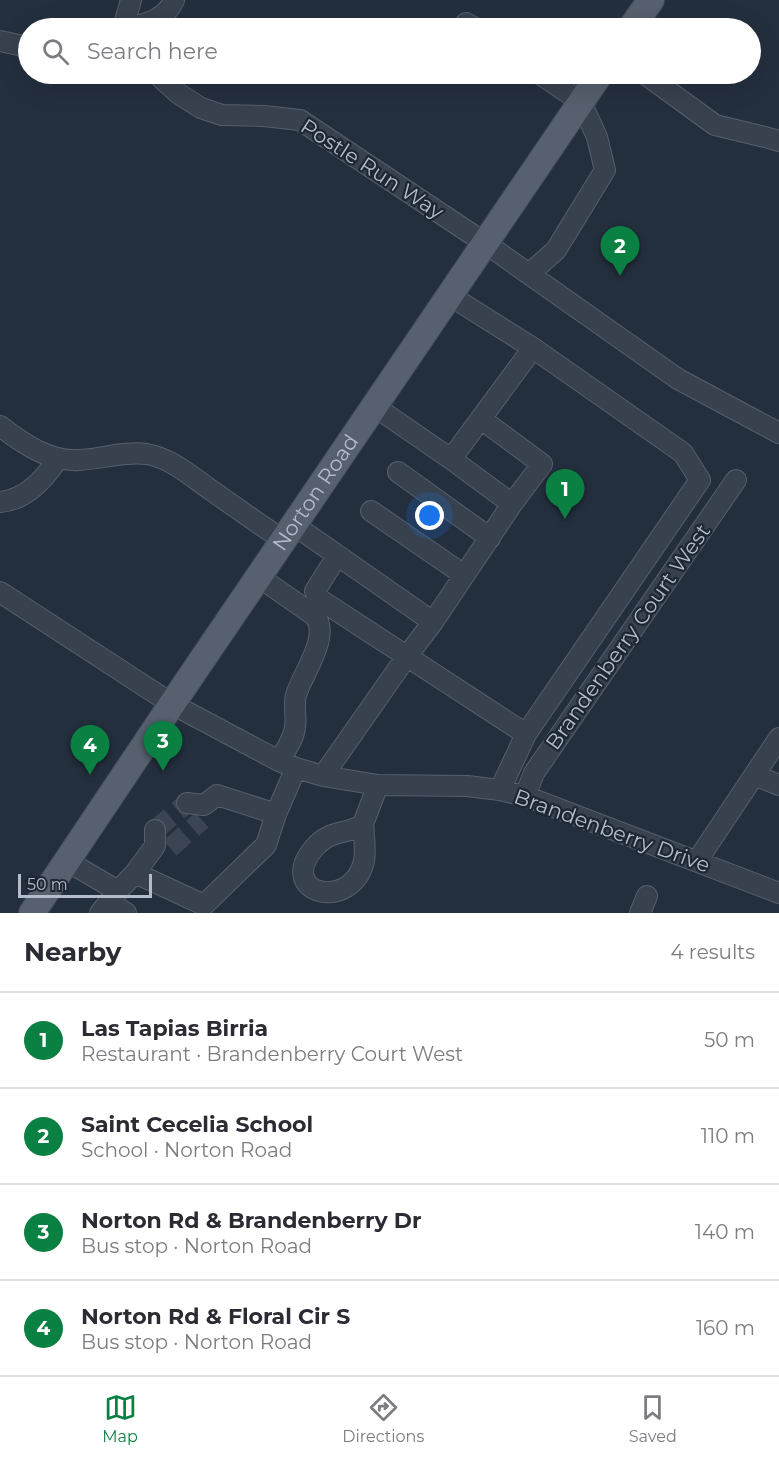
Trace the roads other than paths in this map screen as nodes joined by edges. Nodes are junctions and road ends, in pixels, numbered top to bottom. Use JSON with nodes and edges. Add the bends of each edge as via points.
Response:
{"nodes":[{"id":1,"x":131,"y":0,"type":"edge"},
{"id":2,"x":174,"y":0,"type":"edge"},
{"id":3,"x":651,"y":0,"type":"edge"},
{"id":4,"x":126,"y":18,"type":"edge"},
{"id":5,"x":159,"y":18,"type":"edge"},
{"id":6,"x":638,"y":18,"type":"edge"},
{"id":7,"x":0,"y":41,"type":"edge"},
{"id":8,"x":18,"y":45,"type":"edge"},
{"id":9,"x":168,"y":84,"type":"edge"},
{"id":10,"x":555,"y":84,"type":"edge"},
{"id":11,"x":593,"y":84,"type":"edge"},
{"id":12,"x":659,"y":84,"type":"edge"},
{"id":13,"x":581,"y":102,"type":"junction"},
{"id":14,"x":779,"y":141,"type":"edge"},
{"id":15,"x":485,"y":243,"type":"junction"},
{"id":16,"x":529,"y":274,"type":"junction"},
{"id":17,"x":449,"y":295,"type":"junction"},
{"id":18,"x":533,"y":348,"type":"junction"},
{"id":19,"x":374,"y":406,"type":"junction"},
{"id":20,"x":481,"y":419,"type":"junction"},
{"id":21,"x":0,"y":426,"type":"edge"},
{"id":22,"x":779,"y":433,"type":"edge"},
{"id":23,"x":58,"y":459,"type":"junction"},
{"id":24,"x":452,"y":459,"type":"junction"},
{"id":25,"x":398,"y":472,"type":"dead end"},
{"id":26,"x":736,"y":480,"type":"dead end"},
{"id":27,"x":0,"y":502,"type":"edge"},
{"id":28,"x":512,"y":504,"type":"junction"},
{"id":29,"x":371,"y":511,"type":"dead end"},
{"id":30,"x":289,"y":533,"type":"junction"},
{"id":31,"x":489,"y":538,"type":"junction"},
{"id":32,"x":337,"y":555,"type":"junction"},
{"id":33,"x":464,"y":575,"type":"junction"},
{"id":34,"x":259,"y":577,"type":"junction"},
{"id":35,"x":1,"y":595,"type":"edge"},
{"id":36,"x":433,"y":622,"type":"junction"},
{"id":37,"x":407,"y":656,"type":"junction"},
{"id":38,"x":172,"y":704,"type":"junction"},
{"id":39,"x":526,"y":734,"type":"junction"},
{"id":40,"x":779,"y":738,"type":"edge"},
{"id":41,"x":288,"y":765,"type":"junction"},
{"id":42,"x":754,"y":775,"type":"junction"},
{"id":43,"x":323,"y":776,"type":"junction"},
{"id":44,"x":378,"y":785,"type":"junction"},
{"id":45,"x":779,"y":785,"type":"edge"},
{"id":46,"x":500,"y":790,"type":"junction"},
{"id":47,"x":525,"y":796,"type":"junction"},
{"id":48,"x":197,"y":810,"type":"tunnel mouth"},
{"id":49,"x":276,"y":814,"type":"junction"},
{"id":50,"x":363,"y":824,"type":"dead end"},
{"id":51,"x":161,"y":841,"type":"tunnel mouth"},
{"id":52,"x":67,"y":861,"type":"junction"},
{"id":53,"x":698,"y":861,"type":"junction"},
{"id":54,"x":135,"y":873,"type":"junction"},
{"id":55,"x":779,"y":893,"type":"edge"},
{"id":56,"x":109,"y":902,"type":"edge"},
{"id":57,"x":32,"y":913,"type":"edge"},
{"id":58,"x":126,"y":913,"type":"edge"}],
"edges":[{"from":1,"to":4,"type":"street"},
{"from":2,"to":5,"type":"street"},
{"from":3,"to":6,"type":"main road"},
{"from":7,"to":8,"type":"street"},
{"from":9,"to":15,"type":"street","name":"Postle Run Way","via":[[201,108],[222,115],[300,120]]},
{"from":10,"to":13,"type":"street"},
{"from":11,"to":13,"type":"main road","name":"Norton Road"},
{"from":12,"to":14,"type":"street","via":[[715,125]]},
{"from":13,"to":15,"type":"main road","name":"Norton Road"},
{"from":13,"to":16,"type":"street","via":[[597,137],[604,170],[556,250]]},
{"from":15,"to":16,"type":"street","name":"Postle Run Way"},
{"from":15,"to":17,"type":"main road","name":"Norton Road"},
{"from":16,"to":22,"type":"street","name":"Postle Run Way","via":[[678,379]]},
{"from":17,"to":18,"type":"street"},
{"from":17,"to":19,"type":"main road","name":"Norton Road"},
{"from":18,"to":20,"type":"street"},
{"from":18,"to":39,"type":"street","via":[[683,453],[700,480]]},
{"from":19,"to":24,"type":"street"},
{"from":19,"to":30,"type":"main road","name":"Norton Road"},
{"from":20,"to":24,"type":"street"},
{"from":20,"to":28,"type":"street","via":[[542,464]]},
{"from":21,"to":23,"type":"street","via":[[33,449]]},
{"from":23,"to":27,"type":"street","via":[[29,492]]},
{"from":23,"to":30,"type":"street","via":[[77,461],[148,454],[172,463]]},
{"from":24,"to":28,"type":"street"},
{"from":25,"to":31,"type":"street"},
{"from":26,"to":47,"type":"street","name":"Brandenberry Court West","via":[[534,773]]},
{"from":28,"to":31,"type":"street"},
{"from":29,"to":33,"type":"street"},
{"from":30,"to":32,"type":"street"},
{"from":30,"to":34,"type":"main road","name":"Norton Road"},
{"from":31,"to":33,"type":"street"},
{"from":32,"to":36,"type":"street"},
{"from":32,"to":37,"type":"street","via":[[315,591],[319,599]]},
{"from":33,"to":36,"type":"street"},
{"from":34,"to":38,"type":"main road","name":"Norton Road"},
{"from":34,"to":41,"type":"street","via":[[315,616],[320,628],[296,693],[296,725]]},
{"from":35,"to":38,"type":"street","name":"Brandenberry Drive"},
{"from":36,"to":37,"type":"street"},
{"from":37,"to":39,"type":"street"},
{"from":37,"to":43,"type":"street"},
{"from":38,"to":41,"type":"street","name":"Brandenberry Drive"},
{"from":38,"to":52,"type":"main road","name":"Norton Road"},
{"from":39,"to":46,"type":"street"},
{"from":40,"to":42,"type":"street"},
{"from":41,"to":43,"type":"street","name":"Brandenberry Drive"},
{"from":41,"to":49,"type":"street"},
{"from":42,"to":45,"type":"street"},
{"from":42,"to":53,"type":"street"},
{"from":43,"to":44,"type":"street","name":"Brandenberry Drive"},
{"from":44,"to":46,"type":"street","name":"Brandenberry Drive"},
{"from":44,"to":50,"type":"street"},
{"from":46,"to":47,"type":"street","name":"Brandenberry Drive"},
{"from":47,"to":53,"type":"street","name":"Brandenberry Drive"},
{"from":48,"to":49,"type":"street","via":[[217,795]]},
{"from":49,"to":54,"type":"street","via":[[266,845],[204,905]]},
{"from":51,"to":54,"type":"street"},
{"from":52,"to":56,"type":"street"},
{"from":52,"to":57,"type":"main road","name":"Norton Road"},
{"from":53,"to":55,"type":"street","name":"Brandenberry Drive"},
{"from":54,"to":56,"type":"street"},
{"from":56,"to":58,"type":"street"}]}
